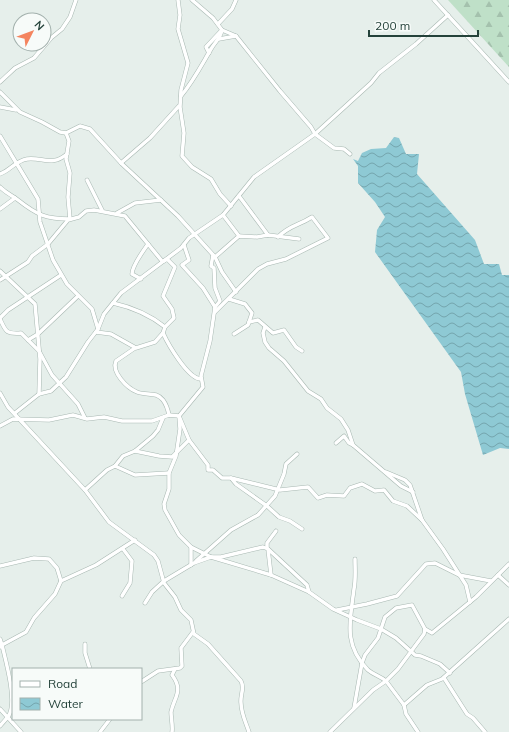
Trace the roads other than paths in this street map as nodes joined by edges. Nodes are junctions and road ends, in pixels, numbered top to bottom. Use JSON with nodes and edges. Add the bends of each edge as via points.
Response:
{"nodes":[{"id":1,"x":76,"y":0,"type":"edge"},
{"id":2,"x":178,"y":0,"type":"edge"},
{"id":3,"x":192,"y":0,"type":"edge"},
{"id":4,"x":236,"y":0,"type":"edge"},
{"id":5,"x":434,"y":0,"type":"edge"},
{"id":6,"x":448,"y":15,"type":"junction"},
{"id":7,"x":218,"y":24,"type":"junction"},
{"id":8,"x":222,"y":30,"type":"junction"},
{"id":9,"x":236,"y":36,"type":"junction"},
{"id":10,"x":218,"y":40,"type":"junction"},
{"id":11,"x":209,"y":53,"type":"junction"},
{"id":12,"x":0,"y":82,"type":"edge"},
{"id":13,"x":509,"y":82,"type":"edge"},
{"id":14,"x":0,"y":92,"type":"edge"},
{"id":15,"x":180,"y":97,"type":"junction"},
{"id":16,"x":179,"y":106,"type":"dead end"},
{"id":17,"x":0,"y":108,"type":"edge"},
{"id":18,"x":16,"y":110,"type":"junction"},
{"id":19,"x":66,"y":133,"type":"junction"},
{"id":20,"x":315,"y":134,"type":"junction"},
{"id":21,"x":0,"y":136,"type":"edge"},
{"id":22,"x":66,"y":154,"type":"junction"},
{"id":23,"x":350,"y":154,"type":"dead end"},
{"id":24,"x":16,"y":162,"type":"junction"},
{"id":25,"x":121,"y":163,"type":"junction"},
{"id":26,"x":0,"y":174,"type":"edge"},
{"id":27,"x":87,"y":180,"type":"dead end"},
{"id":28,"x":0,"y":187,"type":"edge"},
{"id":29,"x":239,"y":196,"type":"junction"},
{"id":30,"x":15,"y":198,"type":"junction"},
{"id":31,"x":161,"y":200,"type":"junction"},
{"id":32,"x":231,"y":206,"type":"junction"},
{"id":33,"x":0,"y":209,"type":"edge"},
{"id":34,"x":102,"y":210,"type":"junction"},
{"id":35,"x":117,"y":213,"type":"junction"},
{"id":36,"x":40,"y":215,"type":"junction"},
{"id":37,"x":223,"y":215,"type":"junction"},
{"id":38,"x":70,"y":219,"type":"junction"},
{"id":39,"x":194,"y":235,"type":"junction"},
{"id":40,"x":268,"y":235,"type":"junction"},
{"id":41,"x":239,"y":236,"type":"junction"},
{"id":42,"x":278,"y":237,"type":"junction"},
{"id":43,"x":299,"y":239,"type":"dead end"},
{"id":44,"x":48,"y":244,"type":"junction"},
{"id":45,"x":148,"y":244,"type":"junction"},
{"id":46,"x":184,"y":245,"type":"junction"},
{"id":47,"x":214,"y":256,"type":"junction"},
{"id":48,"x":162,"y":262,"type":"junction"},
{"id":49,"x":0,"y":271,"type":"edge"},
{"id":50,"x":61,"y":275,"type":"junction"},
{"id":51,"x":6,"y":276,"type":"junction"},
{"id":52,"x":141,"y":279,"type":"junction"},
{"id":53,"x":0,"y":280,"type":"edge"},
{"id":54,"x":236,"y":292,"type":"junction"},
{"id":55,"x":78,"y":296,"type":"junction"},
{"id":56,"x":28,"y":297,"type":"junction"},
{"id":57,"x":229,"y":298,"type":"junction"},
{"id":58,"x":113,"y":303,"type":"junction"},
{"id":59,"x":216,"y":307,"type":"junction"},
{"id":60,"x":216,"y":312,"type":"junction"},
{"id":61,"x":0,"y":318,"type":"edge"},
{"id":62,"x":249,"y":322,"type":"junction"},
{"id":63,"x":165,"y":327,"type":"junction"},
{"id":64,"x":265,"y":327,"type":"junction"},
{"id":65,"x":97,"y":330,"type":"junction"},
{"id":66,"x":163,"y":333,"type":"junction"},
{"id":67,"x":38,"y":334,"type":"junction"},
{"id":68,"x":234,"y":334,"type":"dead end"},
{"id":69,"x":28,"y":340,"type":"junction"},
{"id":70,"x":135,"y":348,"type":"junction"},
{"id":71,"x":39,"y":351,"type":"junction"},
{"id":72,"x":302,"y":351,"type":"dead end"},
{"id":73,"x":201,"y":379,"type":"junction"},
{"id":74,"x":60,"y":383,"type":"junction"},
{"id":75,"x":0,"y":393,"type":"edge"},
{"id":76,"x":39,"y":394,"type":"junction"},
{"id":77,"x":1,"y":397,"type":"edge"},
{"id":78,"x":15,"y":413,"type":"junction"},
{"id":79,"x":169,"y":415,"type":"junction"},
{"id":80,"x":179,"y":416,"type":"junction"},
{"id":81,"x":85,"y":418,"type":"junction"},
{"id":82,"x":163,"y":418,"type":"junction"},
{"id":83,"x":19,"y":419,"type":"junction"},
{"id":84,"x":0,"y":426,"type":"edge"},
{"id":85,"x":189,"y":440,"type":"junction"},
{"id":86,"x":336,"y":443,"type":"dead end"},
{"id":87,"x":353,"y":445,"type":"junction"},
{"id":88,"x":135,"y":451,"type":"junction"},
{"id":89,"x":176,"y":454,"type":"junction"},
{"id":90,"x":297,"y":454,"type":"dead end"},
{"id":91,"x":115,"y":466,"type":"junction"},
{"id":92,"x":386,"y":472,"type":"junction"},
{"id":93,"x":169,"y":473,"type":"junction"},
{"id":94,"x":231,"y":478,"type":"junction"},
{"id":95,"x":85,"y":490,"type":"junction"},
{"id":96,"x":278,"y":490,"type":"junction"},
{"id":97,"x":413,"y":492,"type":"junction"},
{"id":98,"x":266,"y":505,"type":"junction"},
{"id":99,"x":422,"y":520,"type":"junction"},
{"id":100,"x":302,"y":529,"type":"dead end"},
{"id":101,"x":276,"y":531,"type":"dead end"},
{"id":102,"x":135,"y":540,"type":"junction"},
{"id":103,"x":191,"y":547,"type":"junction"},
{"id":104,"x":123,"y":549,"type":"junction"},
{"id":105,"x":268,"y":549,"type":"junction"},
{"id":106,"x":204,"y":554,"type":"junction"},
{"id":107,"x":211,"y":557,"type":"junction"},
{"id":108,"x":355,"y":559,"type":"dead end"},
{"id":109,"x":192,"y":564,"type":"junction"},
{"id":110,"x":509,"y":564,"type":"edge"},
{"id":111,"x":0,"y":566,"type":"edge"},
{"id":112,"x":498,"y":574,"type":"junction"},
{"id":113,"x":459,"y":575,"type":"junction"},
{"id":114,"x":271,"y":576,"type":"junction"},
{"id":115,"x":61,"y":581,"type":"junction"},
{"id":116,"x":164,"y":581,"type":"junction"},
{"id":117,"x":490,"y":581,"type":"junction"},
{"id":118,"x":509,"y":585,"type":"edge"},
{"id":119,"x":309,"y":592,"type":"junction"},
{"id":120,"x":122,"y":596,"type":"dead end"},
{"id":121,"x":470,"y":602,"type":"junction"},
{"id":122,"x":146,"y":603,"type":"dead end"},
{"id":123,"x":351,"y":607,"type":"junction"},
{"id":124,"x":336,"y":610,"type":"junction"},
{"id":125,"x":350,"y":617,"type":"junction"},
{"id":126,"x":509,"y":619,"type":"edge"},
{"id":127,"x":381,"y":629,"type":"junction"},
{"id":128,"x":425,"y":629,"type":"junction"},
{"id":129,"x":193,"y":632,"type":"junction"},
{"id":130,"x":0,"y":639,"type":"edge"},
{"id":131,"x":85,"y":644,"type":"dead end"},
{"id":132,"x":1,"y":646,"type":"edge"},
{"id":133,"x":411,"y":651,"type":"junction"},
{"id":134,"x":2,"y":652,"type":"edge"},
{"id":135,"x":362,"y":663,"type":"junction"},
{"id":136,"x":90,"y":668,"type":"edge"},
{"id":137,"x":175,"y":669,"type":"junction"},
{"id":138,"x":450,"y":673,"type":"junction"},
{"id":139,"x":444,"y":678,"type":"junction"},
{"id":140,"x":142,"y":681,"type":"edge"},
{"id":141,"x":386,"y":681,"type":"junction"},
{"id":142,"x":404,"y":705,"type":"junction"},
{"id":143,"x":354,"y":708,"type":"junction"},
{"id":144,"x":0,"y":709,"type":"edge"},
{"id":145,"x":7,"y":717,"type":"junction"},
{"id":146,"x":109,"y":720,"type":"edge"},
{"id":147,"x":0,"y":726,"type":"edge"},
{"id":148,"x":21,"y":732,"type":"edge"},
{"id":149,"x":100,"y":732,"type":"edge"},
{"id":150,"x":172,"y":732,"type":"edge"},
{"id":151,"x":249,"y":732,"type":"edge"},
{"id":152,"x":330,"y":732,"type":"edge"},
{"id":153,"x":418,"y":732,"type":"edge"},
{"id":154,"x":485,"y":732,"type":"edge"}],
"edges":[{"from":1,"to":12,"type":"street","via":[[66,26],[50,38],[34,58],[15,68]]},
{"from":2,"to":15,"type":"street","via":[[178,29],[188,63]]},
{"from":3,"to":7,"type":"street"},
{"from":4,"to":7,"type":"street","via":[[232,9]]},
{"from":5,"to":6,"type":"street"},
{"from":6,"to":13,"type":"street"},
{"from":6,"to":20,"type":"street","via":[[412,48],[379,73]]},
{"from":7,"to":8,"type":"street"},
{"from":8,"to":9,"type":"street"},
{"from":8,"to":10,"type":"street"},
{"from":8,"to":11,"type":"street","via":[[206,47]]},
{"from":9,"to":10,"type":"street"},
{"from":9,"to":20,"type":"street"},
{"from":10,"to":11,"type":"street"},
{"from":11,"to":15,"type":"street","via":[[193,81]]},
{"from":14,"to":18,"type":"street"},
{"from":15,"to":32,"type":"street","via":[[184,137],[182,156],[211,179]]},
{"from":16,"to":25,"type":"street"},
{"from":17,"to":18,"type":"street"},
{"from":18,"to":19,"type":"street"},
{"from":19,"to":22,"type":"street","via":[[69,141]]},
{"from":19,"to":25,"type":"street","via":[[80,126],[87,128]]},
{"from":20,"to":23,"type":"street","via":[[334,148],[344,149]]},
{"from":20,"to":29,"type":"street","via":[[254,178]]},
{"from":21,"to":24,"type":"street"},
{"from":22,"to":24,"type":"street","via":[[61,159],[53,161],[29,159]]},
{"from":22,"to":38,"type":"street","via":[[70,173]]},
{"from":24,"to":26,"type":"street"},
{"from":24,"to":36,"type":"street","via":[[38,199]]},
{"from":25,"to":31,"type":"street"},
{"from":27,"to":34,"type":"street"},
{"from":28,"to":30,"type":"street"},
{"from":29,"to":32,"type":"street"},
{"from":29,"to":40,"type":"street"},
{"from":30,"to":33,"type":"street"},
{"from":30,"to":36,"type":"street"},
{"from":31,"to":35,"type":"street","via":[[135,204]]},
{"from":31,"to":39,"type":"street"},
{"from":32,"to":37,"type":"street"},
{"from":34,"to":35,"type":"street"},
{"from":34,"to":38,"type":"street","via":[[88,210],[78,218]]},
{"from":35,"to":45,"type":"street","via":[[127,217]]},
{"from":36,"to":38,"type":"street","via":[[53,219]]},
{"from":36,"to":44,"type":"street"},
{"from":37,"to":39,"type":"street"},
{"from":37,"to":41,"type":"street"},
{"from":38,"to":44,"type":"street"},
{"from":39,"to":46,"type":"street"},
{"from":39,"to":47,"type":"street"},
{"from":40,"to":41,"type":"street"},
{"from":40,"to":42,"type":"street"},
{"from":41,"to":47,"type":"street"},
{"from":42,"to":43,"type":"street"},
{"from":42,"to":54,"type":"street","via":[[288,228],[312,217],[328,238],[286,259],[258,269]]},
{"from":44,"to":50,"type":"street"},
{"from":44,"to":51,"type":"street","via":[[28,262]]},
{"from":45,"to":48,"type":"street"},
{"from":45,"to":52,"type":"street","via":[[132,268],[132,274]]},
{"from":46,"to":48,"type":"street"},
{"from":46,"to":59,"type":"street","via":[[189,260],[182,265]]},
{"from":47,"to":54,"type":"street"},
{"from":47,"to":59,"type":"street","via":[[211,266],[214,268],[215,288],[220,301]]},
{"from":48,"to":52,"type":"street"},
{"from":48,"to":63,"type":"street","via":[[167,259],[175,267],[163,296],[172,308],[174,318]]},
{"from":49,"to":51,"type":"street"},
{"from":50,"to":55,"type":"street"},
{"from":50,"to":56,"type":"street"},
{"from":51,"to":53,"type":"street"},
{"from":51,"to":56,"type":"street"},
{"from":52,"to":58,"type":"street","via":[[121,293]]},
{"from":54,"to":57,"type":"street"},
{"from":55,"to":65,"type":"street","via":[[92,309]]},
{"from":55,"to":67,"type":"street"},
{"from":56,"to":61,"type":"street"},
{"from":56,"to":67,"type":"street","via":[[35,304]]},
{"from":57,"to":60,"type":"street"},
{"from":57,"to":62,"type":"street","via":[[245,304],[250,309],[252,313]]},
{"from":58,"to":63,"type":"street","via":[[133,309]]},
{"from":58,"to":65,"type":"street","via":[[104,314]]},
{"from":59,"to":60,"type":"street"},
{"from":60,"to":73,"type":"street"},
{"from":61,"to":69,"type":"street","via":[[5,330],[10,333],[21,333]]},
{"from":62,"to":64,"type":"street","via":[[257,319]]},
{"from":62,"to":68,"type":"street"},
{"from":63,"to":66,"type":"street"},
{"from":64,"to":72,"type":"street","via":[[273,333],[284,330]]},
{"from":64,"to":87,"type":"street","via":[[265,342],[269,348],[284,361],[308,391],[321,399],[327,408],[341,419]]},
{"from":65,"to":70,"type":"street","via":[[111,334]]},
{"from":65,"to":74,"type":"street"},
{"from":66,"to":70,"type":"street","via":[[155,342]]},
{"from":66,"to":73,"type":"street","via":[[182,365],[194,378]]},
{"from":67,"to":69,"type":"street"},
{"from":67,"to":71,"type":"street"},
{"from":69,"to":71,"type":"street"},
{"from":70,"to":79,"type":"street","via":[[116,361],[116,372],[136,392],[154,394],[163,400]]},
{"from":71,"to":74,"type":"street","via":[[45,364]]},
{"from":71,"to":76,"type":"street"},
{"from":73,"to":80,"type":"street","via":[[203,387]]},
{"from":74,"to":76,"type":"street","via":[[51,391]]},
{"from":74,"to":81,"type":"street","via":[[78,404]]},
{"from":75,"to":77,"type":"street"},
{"from":76,"to":78,"type":"street"},
{"from":77,"to":78,"type":"street"},
{"from":78,"to":83,"type":"street"},
{"from":79,"to":80,"type":"street"},
{"from":79,"to":82,"type":"street"},
{"from":80,"to":85,"type":"street"},
{"from":80,"to":89,"type":"street","via":[[180,429]]},
{"from":81,"to":82,"type":"street","via":[[104,417],[122,421],[152,421]]},
{"from":81,"to":83,"type":"street","via":[[73,415],[49,420]]},
{"from":82,"to":88,"type":"street","via":[[158,430]]},
{"from":83,"to":84,"type":"street","via":[[13,419]]},
{"from":83,"to":95,"type":"street"},
{"from":85,"to":89,"type":"street"},
{"from":85,"to":94,"type":"street","via":[[208,465],[208,470],[213,470],[222,478]]},
{"from":86,"to":87,"type":"street","via":[[344,436]]},
{"from":87,"to":92,"type":"street"},
{"from":88,"to":89,"type":"street","via":[[172,457]]},
{"from":88,"to":91,"type":"street","via":[[123,456]]},
{"from":89,"to":93,"type":"street"},
{"from":90,"to":96,"type":"street","via":[[286,464]]},
{"from":91,"to":93,"type":"street","via":[[134,474]]},
{"from":91,"to":95,"type":"street"},
{"from":92,"to":97,"type":"street","via":[[401,486]]},
{"from":92,"to":97,"type":"street","via":[[405,480]]},
{"from":93,"to":103,"type":"street","via":[[165,510],[179,535]]},
{"from":94,"to":96,"type":"street"},
{"from":94,"to":98,"type":"street"},
{"from":95,"to":102,"type":"street","via":[[109,522]]},
{"from":96,"to":98,"type":"street"},
{"from":96,"to":99,"type":"street","via":[[308,487],[318,498],[327,495],[344,496],[350,488],[362,484],[374,491],[384,490],[393,501],[406,506]]},
{"from":97,"to":99,"type":"street"},
{"from":98,"to":100,"type":"street","via":[[279,517]]},
{"from":98,"to":106,"type":"street","via":[[258,515],[231,530]]},
{"from":99,"to":113,"type":"street"},
{"from":101,"to":105,"type":"street","via":[[267,543]]},
{"from":102,"to":104,"type":"street"},
{"from":102,"to":116,"type":"street","via":[[157,558]]},
{"from":103,"to":106,"type":"street"},
{"from":103,"to":109,"type":"street"},
{"from":104,"to":115,"type":"street"},
{"from":104,"to":120,"type":"street","via":[[132,561],[130,583]]},
{"from":105,"to":107,"type":"street","via":[[263,547],[227,556]]},
{"from":105,"to":114,"type":"street"},
{"from":105,"to":119,"type":"street","via":[[308,585]]},
{"from":106,"to":107,"type":"street"},
{"from":106,"to":109,"type":"street"},
{"from":107,"to":109,"type":"street"},
{"from":107,"to":114,"type":"street"},
{"from":108,"to":123,"type":"street","via":[[355,588]]},
{"from":109,"to":116,"type":"street"},
{"from":110,"to":112,"type":"street"},
{"from":111,"to":115,"type":"street","via":[[34,558],[49,559],[56,566]]},
{"from":112,"to":117,"type":"street"},
{"from":112,"to":118,"type":"street"},
{"from":113,"to":117,"type":"street"},
{"from":113,"to":121,"type":"street","via":[[466,585]]},
{"from":113,"to":123,"type":"street","via":[[435,563],[426,564],[397,596]]},
{"from":114,"to":119,"type":"street"},
{"from":115,"to":132,"type":"street","via":[[56,592],[26,632]]},
{"from":116,"to":122,"type":"street","via":[[152,592]]},
{"from":116,"to":129,"type":"street","via":[[181,610],[191,620]]},
{"from":117,"to":121,"type":"street"},
{"from":119,"to":124,"type":"street"},
{"from":121,"to":128,"type":"street","via":[[432,633]]},
{"from":123,"to":124,"type":"street"},
{"from":123,"to":125,"type":"street"},
{"from":124,"to":125,"type":"street"},
{"from":125,"to":127,"type":"street"},
{"from":125,"to":135,"type":"street","via":[[353,650]]},
{"from":126,"to":138,"type":"street"},
{"from":127,"to":128,"type":"street","via":[[385,617],[392,610],[412,605]]},
{"from":127,"to":133,"type":"street"},
{"from":127,"to":135,"type":"street"},
{"from":128,"to":133,"type":"street"},
{"from":129,"to":137,"type":"street","via":[[181,648],[182,666]]},
{"from":129,"to":151,"type":"street","via":[[210,645],[243,684],[241,702]]},
{"from":130,"to":132,"type":"street"},
{"from":131,"to":136,"type":"street"},
{"from":132,"to":134,"type":"street"},
{"from":133,"to":138,"type":"street","via":[[415,655],[440,664]]},
{"from":133,"to":141,"type":"street"},
{"from":134,"to":145,"type":"street","via":[[11,692],[11,708]]},
{"from":135,"to":141,"type":"street"},
{"from":135,"to":143,"type":"street"},
{"from":137,"to":140,"type":"street","via":[[158,671]]},
{"from":137,"to":150,"type":"street","via":[[172,675],[177,684],[178,695],[171,714]]},
{"from":138,"to":139,"type":"street"},
{"from":139,"to":142,"type":"street","via":[[427,685]]},
{"from":139,"to":154,"type":"street","via":[[467,714]]},
{"from":141,"to":142,"type":"street"},
{"from":141,"to":143,"type":"street"},
{"from":142,"to":153,"type":"street","via":[[406,714]]},
{"from":143,"to":152,"type":"street"},
{"from":144,"to":145,"type":"street"},
{"from":145,"to":147,"type":"street"},
{"from":145,"to":148,"type":"street"},
{"from":146,"to":149,"type":"street"}]}
